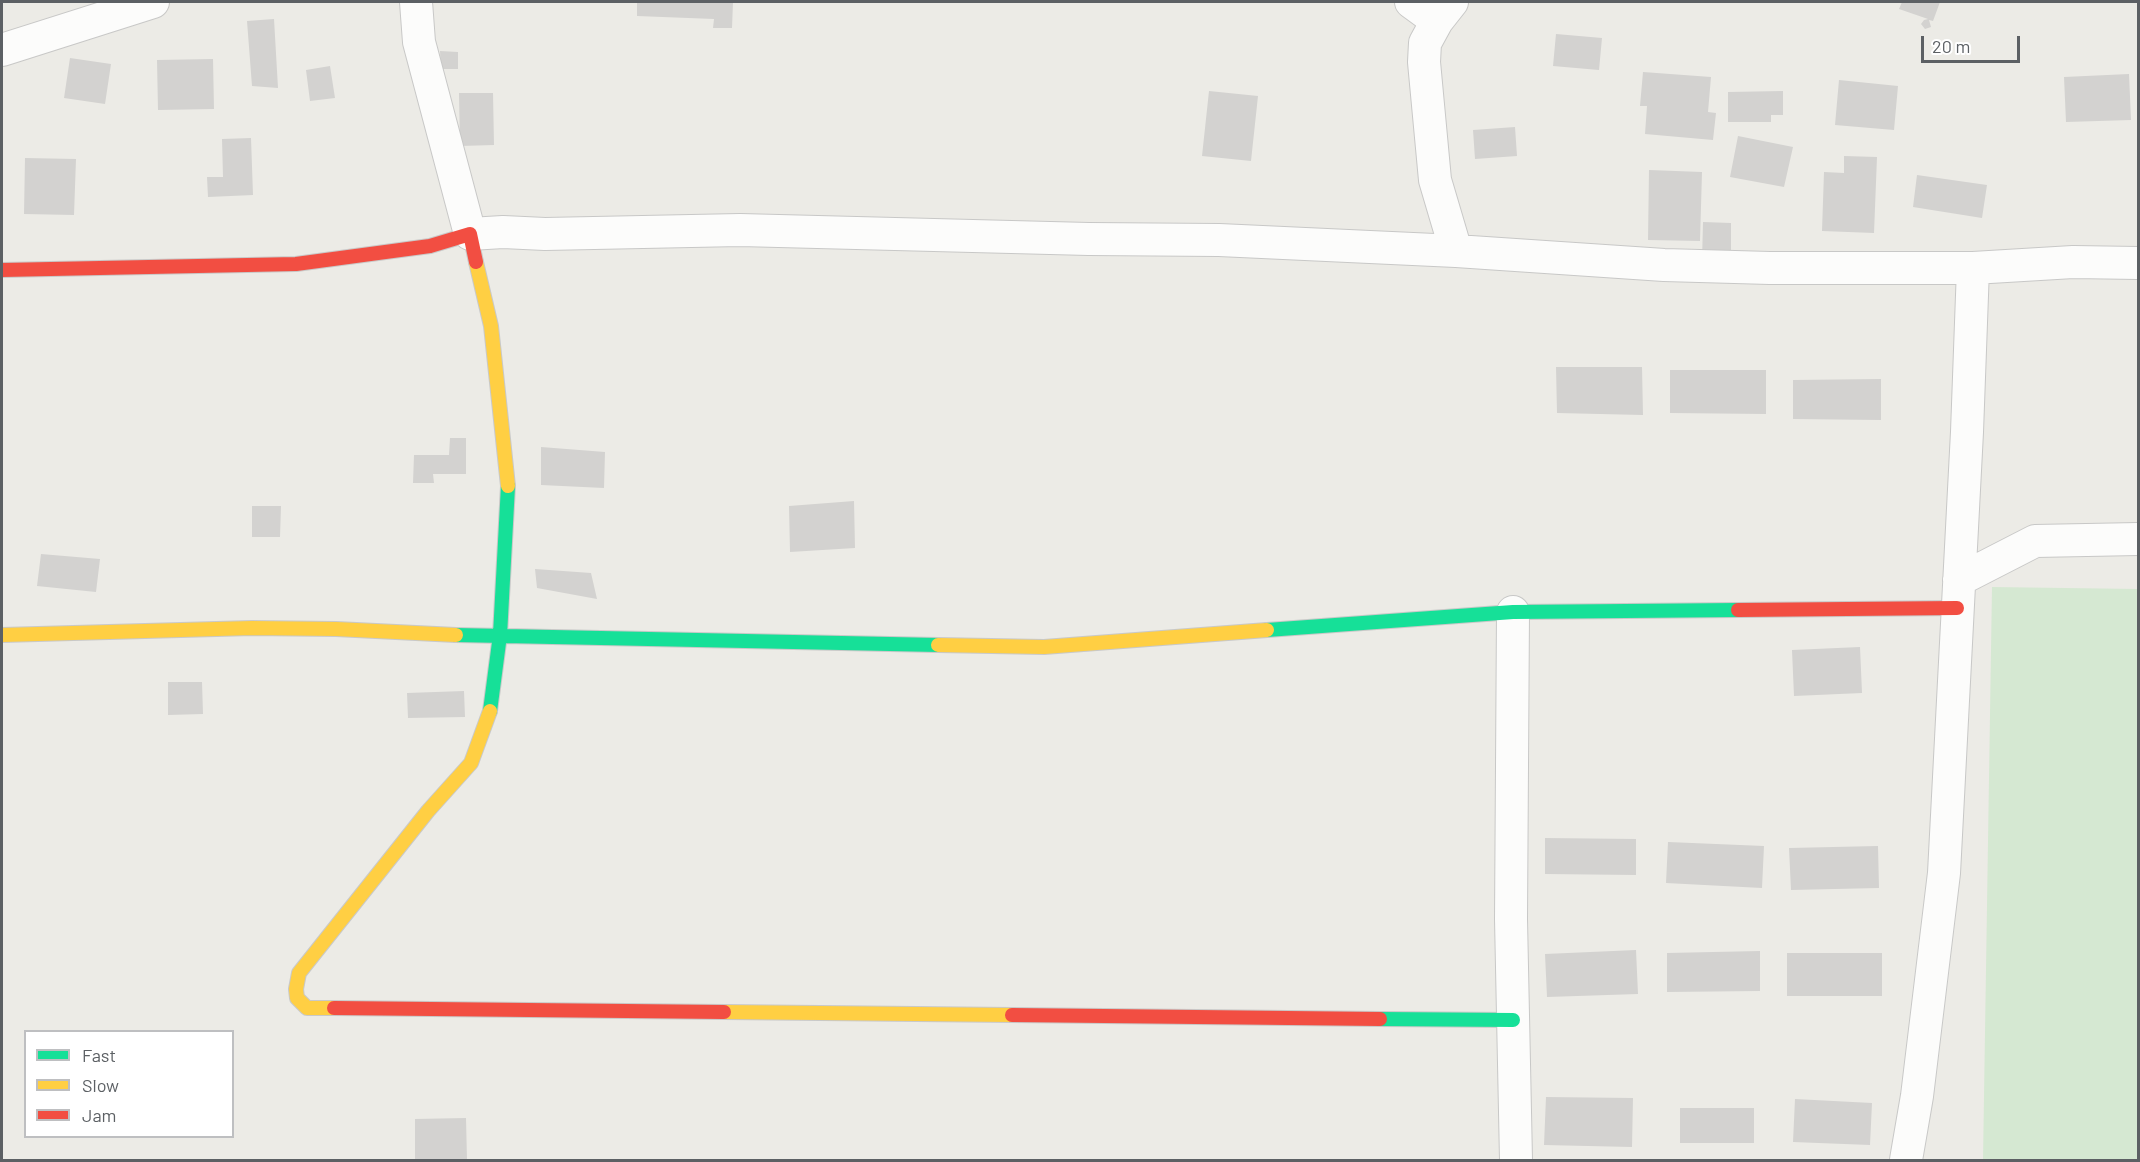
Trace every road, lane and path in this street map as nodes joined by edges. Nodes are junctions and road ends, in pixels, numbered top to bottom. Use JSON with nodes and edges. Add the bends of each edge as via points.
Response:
{"nodes":[{"id":1,"x":153,"y":2,"type":"edge"},
{"id":2,"x":416,"y":2,"type":"edge"},
{"id":3,"x":1411,"y":2,"type":"edge"},
{"id":4,"x":1444,"y":11,"type":"edge"},
{"id":5,"x":2,"y":50,"type":"edge"},
{"id":6,"x":470,"y":234,"type":"junction"},
{"id":7,"x":1455,"y":251,"type":"junction"},
{"id":8,"x":2139,"y":263,"type":"edge"},
{"id":9,"x":1973,"y":268,"type":"junction"},
{"id":10,"x":2,"y":270,"type":"edge"},
{"id":11,"x":2139,"y":539,"type":"edge"},
{"id":12,"x":1958,"y":594,"type":"junction"},
{"id":13,"x":1513,"y":612,"type":"junction"},
{"id":14,"x":2,"y":635,"type":"edge"},
{"id":15,"x":500,"y":635,"type":"junction"},
{"id":16,"x":1513,"y":1020,"type":"junction"},
{"id":17,"x":1516,"y":1161,"type":"edge"},
{"id":18,"x":1906,"y":1161,"type":"edge"}],
"edges":[{"from":1,"to":5,"type":"street"},
{"from":2,"to":6,"type":"street","via":[[419,42]]},
{"from":3,"to":4,"type":"street"},
{"from":4,"to":7,"type":"street","via":[[1425,43],[1424,62],[1435,180]]},
{"from":6,"to":7,"type":"street","via":[[740,230],[1219,240]]},
{"from":6,"to":10,"type":"street","via":[[407,250],[296,264]]},
{"from":6,"to":15,"type":"street","via":[[491,327],[508,486]]},
{"from":7,"to":9,"type":"street","via":[[1664,265]]},
{"from":8,"to":9,"type":"street"},
{"from":9,"to":12,"type":"street"},
{"from":11,"to":12,"type":"street","via":[[2035,542]]},
{"from":12,"to":13,"type":"street"},
{"from":12,"to":18,"type":"street","via":[[1944,873]]},
{"from":13,"to":15,"type":"street","via":[[1044,647]]},
{"from":13,"to":16,"type":"street"},
{"from":14,"to":15,"type":"street","via":[[252,628]]},
{"from":15,"to":16,"type":"street","via":[[492,704],[471,763],[298,973],[297,998],[307,1008]]},
{"from":16,"to":17,"type":"street"}]}
